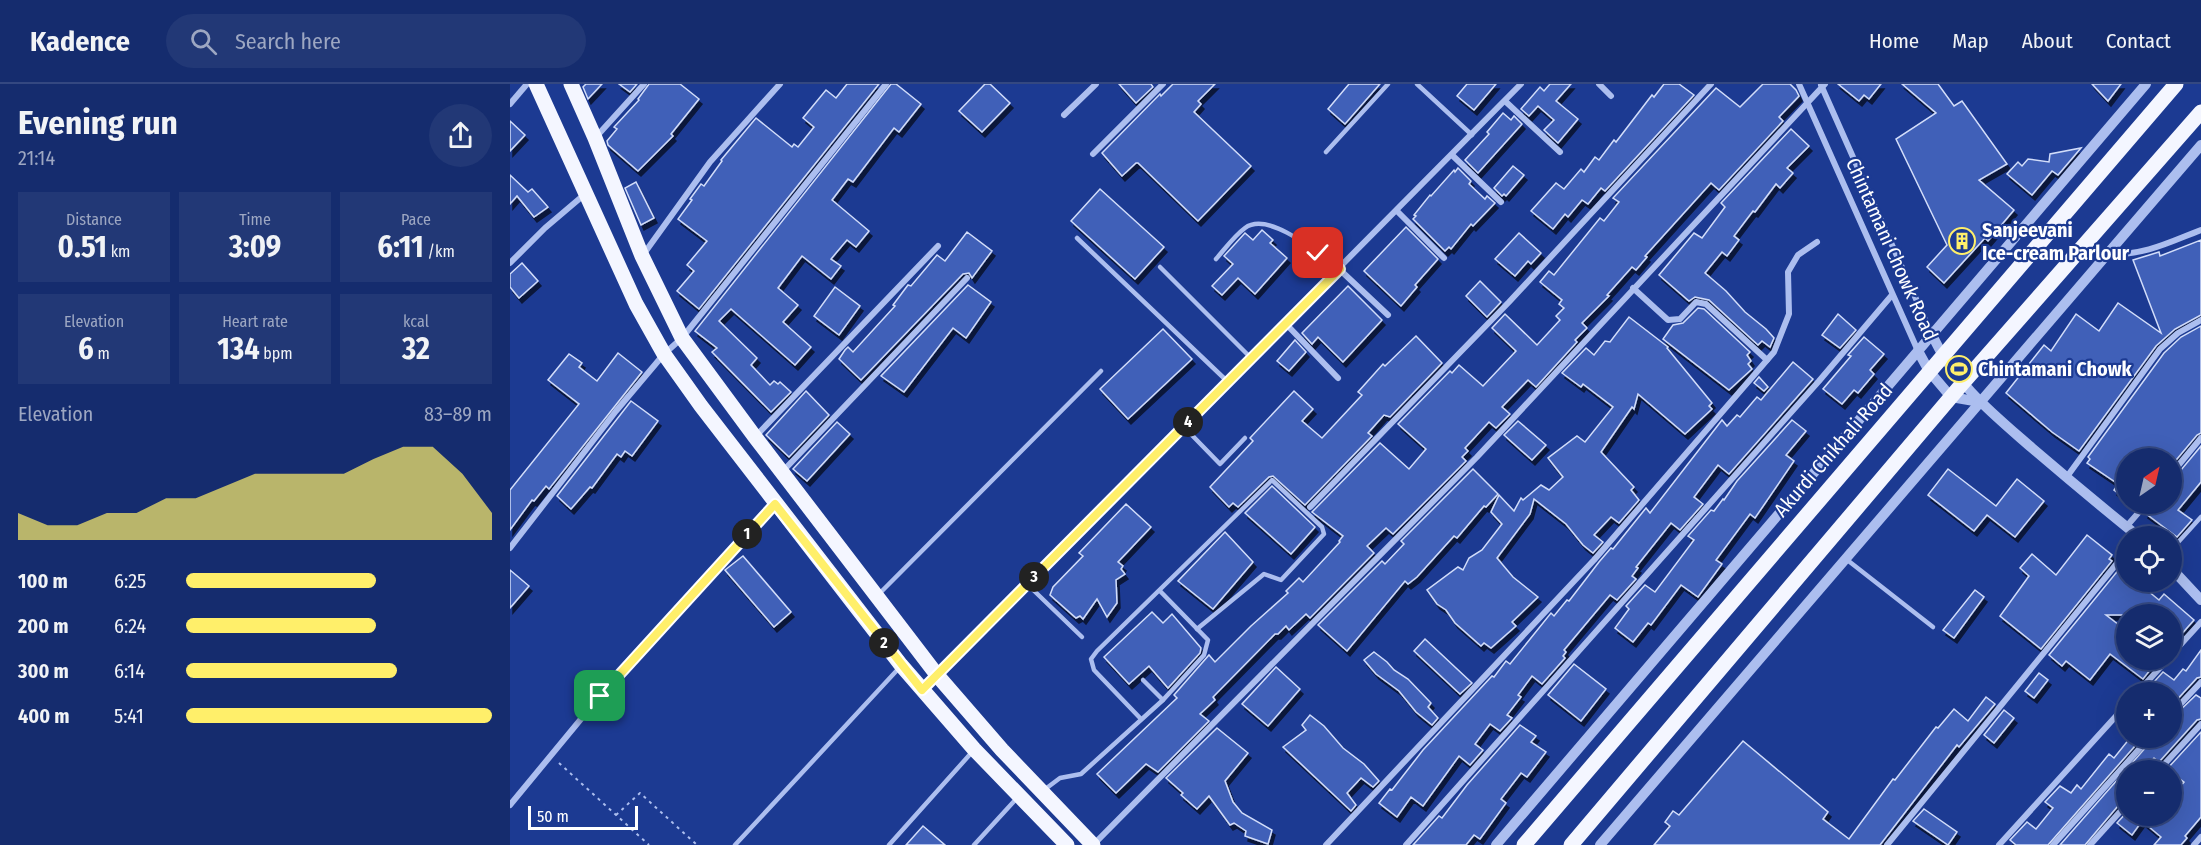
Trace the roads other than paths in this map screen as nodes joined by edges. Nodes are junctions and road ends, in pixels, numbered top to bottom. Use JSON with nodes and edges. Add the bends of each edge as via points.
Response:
{"nodes":[{"id":1,"x":527,"y":84,"type":"edge"},
{"id":2,"x":536,"y":84,"type":"edge"},
{"id":3,"x":571,"y":84,"type":"edge"},
{"id":4,"x":644,"y":84,"type":"edge"},
{"id":5,"x":780,"y":84,"type":"edge"},
{"id":6,"x":886,"y":84,"type":"edge"},
{"id":7,"x":1096,"y":84,"type":"edge"},
{"id":8,"x":1163,"y":84,"type":"edge"},
{"id":9,"x":1388,"y":84,"type":"edge"},
{"id":10,"x":1417,"y":84,"type":"edge"},
{"id":11,"x":1521,"y":84,"type":"edge"},
{"id":12,"x":1599,"y":84,"type":"edge"},
{"id":13,"x":1711,"y":84,"type":"edge"},
{"id":14,"x":1800,"y":84,"type":"edge"},
{"id":15,"x":2146,"y":84,"type":"edge"},
{"id":16,"x":2176,"y":84,"type":"edge"},
{"id":17,"x":1823,"y":85,"type":"edge"},
{"id":18,"x":1611,"y":96,"type":"dead end"},
{"id":19,"x":1505,"y":101,"type":"junction"},
{"id":20,"x":510,"y":104,"type":"edge"},
{"id":21,"x":1807,"y":104,"type":"junction"},
{"id":22,"x":2201,"y":112,"type":"edge"},
{"id":23,"x":1064,"y":115,"type":"dead end"},
{"id":24,"x":1472,"y":135,"type":"junction"},
{"id":25,"x":595,"y":138,"type":"junction"},
{"id":26,"x":2201,"y":145,"type":"edge"},
{"id":27,"x":1326,"y":152,"type":"dead end"},
{"id":28,"x":1560,"y":152,"type":"dead end"},
{"id":29,"x":1093,"y":154,"type":"dead end"},
{"id":30,"x":1452,"y":155,"type":"junction"},
{"id":31,"x":586,"y":194,"type":"junction"},
{"id":32,"x":1502,"y":202,"type":"dead end"},
{"id":33,"x":1397,"y":211,"type":"junction"},
{"id":34,"x":2201,"y":230,"type":"edge"},
{"id":35,"x":1077,"y":238,"type":"dead end"},
{"id":36,"x":1817,"y":242,"type":"dead end"},
{"id":37,"x":938,"y":246,"type":"dead end"},
{"id":38,"x":642,"y":256,"type":"junction"},
{"id":39,"x":2104,"y":256,"type":"junction"},
{"id":40,"x":1444,"y":258,"type":"dead end"},
{"id":41,"x":1216,"y":259,"type":"dead end"},
{"id":42,"x":510,"y":263,"type":"edge"},
{"id":43,"x":1160,"y":267,"type":"dead end"},
{"id":44,"x":1340,"y":269,"type":"junction"},
{"id":45,"x":967,"y":278,"type":"dead end"},
{"id":46,"x":1633,"y":288,"type":"junction"},
{"id":47,"x":1893,"y":295,"type":"junction"},
{"id":48,"x":1388,"y":315,"type":"dead end"},
{"id":49,"x":2201,"y":320,"type":"edge"},
{"id":50,"x":1286,"y":324,"type":"junction"},
{"id":51,"x":1932,"y":335,"type":"junction"},
{"id":52,"x":682,"y":338,"type":"junction"},
{"id":53,"x":1918,"y":351,"type":"junction"},
{"id":54,"x":664,"y":354,"type":"junction"},
{"id":55,"x":1942,"y":356,"type":"junction"},
{"id":56,"x":1251,"y":358,"type":"junction"},
{"id":57,"x":1767,"y":360,"type":"junction"},
{"id":58,"x":1101,"y":371,"type":"dead end"},
{"id":59,"x":1929,"y":371,"type":"junction"},
{"id":60,"x":1338,"y":378,"type":"dead end"},
{"id":61,"x":1228,"y":382,"type":"junction"},
{"id":62,"x":1962,"y":384,"type":"junction"},
{"id":63,"x":1951,"y":397,"type":"junction"},
{"id":64,"x":1980,"y":402,"type":"junction"},
{"id":65,"x":1183,"y":426,"type":"junction"},
{"id":66,"x":755,"y":437,"type":"junction"},
{"id":67,"x":1245,"y":438,"type":"dead end"},
{"id":68,"x":2201,"y":438,"type":"edge"},
{"id":69,"x":2182,"y":460,"type":"edge"},
{"id":70,"x":782,"y":471,"type":"junction"},
{"id":71,"x":2066,"y":478,"type":"junction"},
{"id":72,"x":775,"y":504,"type":"junction"},
{"id":73,"x":1310,"y":507,"type":"dead end"},
{"id":74,"x":2137,"y":514,"type":"edge"},
{"id":75,"x":2201,"y":517,"type":"edge"},
{"id":76,"x":2125,"y":526,"type":"edge"},
{"id":77,"x":2127,"y":526,"type":"edge"},
{"id":78,"x":2182,"y":538,"type":"edge"},
{"id":79,"x":510,"y":548,"type":"edge"},
{"id":80,"x":1846,"y":559,"type":"junction"},
{"id":81,"x":2116,"y":564,"type":"edge"},
{"id":82,"x":2182,"y":580,"type":"edge"},
{"id":83,"x":1027,"y":584,"type":"junction"},
{"id":84,"x":1160,"y":591,"type":"junction"},
{"id":85,"x":876,"y":597,"type":"junction"},
{"id":86,"x":2201,"y":600,"type":"edge"},
{"id":87,"x":2201,"y":622,"type":"edge"},
{"id":88,"x":1933,"y":627,"type":"dead end"},
{"id":89,"x":1197,"y":629,"type":"junction"},
{"id":90,"x":1082,"y":637,"type":"dead end"},
{"id":91,"x":2182,"y":643,"type":"edge"},
{"id":92,"x":901,"y":665,"type":"junction"},
{"id":93,"x":2158,"y":670,"type":"edge"},
{"id":94,"x":937,"y":675,"type":"junction"},
{"id":95,"x":1143,"y":680,"type":"dead end"},
{"id":96,"x":2147,"y":682,"type":"edge"},
{"id":97,"x":2201,"y":682,"type":"edge"},
{"id":98,"x":922,"y":690,"type":"junction"},
{"id":99,"x":1163,"y":700,"type":"junction"},
{"id":100,"x":2182,"y":702,"type":"edge"},
{"id":101,"x":2116,"y":716,"type":"edge"},
{"id":102,"x":1141,"y":719,"type":"junction"},
{"id":103,"x":2201,"y":724,"type":"edge"},
{"id":104,"x":2141,"y":748,"type":"edge"},
{"id":105,"x":974,"y":749,"type":"junction"},
{"id":106,"x":2168,"y":760,"type":"edge"},
{"id":107,"x":1042,"y":791,"type":"junction"},
{"id":108,"x":1018,"y":796,"type":"junction"},
{"id":109,"x":510,"y":805,"type":"edge"},
{"id":110,"x":2116,"y":816,"type":"edge"},
{"id":111,"x":2201,"y":837,"type":"edge"},
{"id":112,"x":735,"y":845,"type":"edge"},
{"id":113,"x":889,"y":845,"type":"edge"},
{"id":114,"x":974,"y":845,"type":"edge"},
{"id":115,"x":1067,"y":845,"type":"edge"},
{"id":116,"x":1093,"y":845,"type":"edge"},
{"id":117,"x":1326,"y":845,"type":"edge"},
{"id":118,"x":1406,"y":845,"type":"edge"},
{"id":119,"x":1496,"y":845,"type":"edge"},
{"id":120,"x":1524,"y":845,"type":"edge"},
{"id":121,"x":1571,"y":845,"type":"edge"},
{"id":122,"x":1599,"y":845,"type":"edge"},
{"id":123,"x":1887,"y":845,"type":"edge"},
{"id":124,"x":1999,"y":845,"type":"edge"},
{"id":125,"x":2053,"y":845,"type":"edge"},
{"id":126,"x":2090,"y":845,"type":"edge"},
{"id":127,"x":2194,"y":845,"type":"edge"}],
"edges":[{"from":1,"to":20,"type":"street"},
{"from":2,"to":31,"type":"main road"},
{"from":3,"to":25,"type":"main road"},
{"from":4,"to":25,"type":"street"},
{"from":5,"to":38,"type":"street","via":[[710,162]]},
{"from":6,"to":52,"type":"street"},
{"from":7,"to":23,"type":"street"},
{"from":8,"to":29,"type":"street"},
{"from":9,"to":27,"type":"lane"},
{"from":10,"to":24,"type":"lane"},
{"from":11,"to":19,"type":"street"},
{"from":12,"to":18,"type":"street"},
{"from":13,"to":73,"type":"street","via":[[1509,302]]},
{"from":14,"to":21,"type":"street","name":"Chintamani Chowk Road"},
{"from":15,"to":51,"type":"street"},
{"from":16,"to":55,"type":"main road","name":"Akurdi Chikhali Road"},
{"from":17,"to":21,"type":"street"},
{"from":17,"to":51,"type":"street","name":"Chintamani Chowk Road"},
{"from":19,"to":24,"type":"street"},
{"from":19,"to":28,"type":"street"},
{"from":21,"to":46,"type":"street"},
{"from":21,"to":47,"type":"street","name":"Chintamani Chowk Road"},
{"from":22,"to":62,"type":"main road"},
{"from":24,"to":30,"type":"street"},
{"from":25,"to":38,"type":"main road"},
{"from":26,"to":39,"type":"street"},
{"from":30,"to":32,"type":"street"},
{"from":30,"to":33,"type":"street"},
{"from":31,"to":42,"type":"street"},
{"from":31,"to":54,"type":"main road","via":[[636,304]]},
{"from":33,"to":40,"type":"street"},
{"from":33,"to":44,"type":"street"},
{"from":34,"to":39,"type":"street","via":[[2153,250]]},
{"from":35,"to":61,"type":"lane"},
{"from":36,"to":57,"type":"street","via":[[1798,255],[1788,272],[1790,315]]},
{"from":37,"to":66,"type":"street"},
{"from":38,"to":52,"type":"main road"},
{"from":39,"to":64,"type":"street"},
{"from":41,"to":44,"type":"lane","via":[[1245,228],[1263,223],[1297,239]]},
{"from":43,"to":56,"type":"lane"},
{"from":44,"to":48,"type":"street"},
{"from":44,"to":50,"type":"street"},
{"from":45,"to":70,"type":"street"},
{"from":46,"to":57,"type":"street","via":[[1668,320],[1680,319],[1696,302],[1706,304]]},
{"from":46,"to":116,"type":"street","via":[[1477,457]]},
{"from":47,"to":53,"type":"street","name":"Chintamani Chowk Road"},
{"from":47,"to":118,"type":"street"},
{"from":49,"to":71,"type":"street","via":[[2160,349]]},
{"from":50,"to":56,"type":"street"},
{"from":50,"to":60,"type":"street"},
{"from":51,"to":53,"type":"street"},
{"from":51,"to":55,"type":"street","name":"Chintamani Chowk Road"},
{"from":52,"to":54,"type":"street"},
{"from":52,"to":66,"type":"main road"},
{"from":53,"to":59,"type":"street","name":"Chintamani Chowk Road"},
{"from":53,"to":119,"type":"street"},
{"from":54,"to":72,"type":"main road"},
{"from":54,"to":79,"type":"street"},
{"from":55,"to":59,"type":"main road","name":"Akurdi Chikhali Road"},
{"from":55,"to":62,"type":"street","name":"Chintamani Chowk Road"},
{"from":56,"to":61,"type":"street"},
{"from":57,"to":117,"type":"street","via":[[1594,560]]},
{"from":58,"to":85,"type":"lane"},
{"from":59,"to":63,"type":"street","name":"Chintamani Chowk Road"},
{"from":59,"to":120,"type":"main road","name":"Akurdi Chikhali Road"},
{"from":61,"to":65,"type":"street"},
{"from":62,"to":63,"type":"main road"},
{"from":62,"to":64,"type":"street","name":"Chintamani Chowk Road"},
{"from":63,"to":64,"type":"street"},
{"from":63,"to":121,"type":"main road"},
{"from":64,"to":71,"type":"street","name":"Chintamani Chowk Road"},
{"from":64,"to":80,"type":"street"},
{"from":65,"to":67,"type":"lane","via":[[1220,464]]},
{"from":65,"to":83,"type":"street"},
{"from":66,"to":70,"type":"main road"},
{"from":68,"to":69,"type":"street"},
{"from":70,"to":85,"type":"main road"},
{"from":71,"to":76,"type":"street","name":"Chintamani Chowk Road"},
{"from":72,"to":92,"type":"main road"},
{"from":72,"to":109,"type":"street","via":[[600,696]]},
{"from":74,"to":77,"type":"street"},
{"from":75,"to":78,"type":"lane"},
{"from":80,"to":88,"type":"lane"},
{"from":80,"to":122,"type":"street"},
{"from":81,"to":123,"type":"street"},
{"from":82,"to":86,"type":"street"},
{"from":83,"to":90,"type":"lane"},
{"from":83,"to":94,"type":"street"},
{"from":84,"to":89,"type":"lane"},
{"from":84,"to":89,"type":"lane","via":[[1272,480],[1322,527],[1321,538],[1281,579],[1264,574]]},
{"from":84,"to":102,"type":"lane","via":[[1091,659],[1094,670]]},
{"from":85,"to":94,"type":"main road"},
{"from":87,"to":91,"type":"street"},
{"from":89,"to":99,"type":"lane","via":[[1208,640],[1204,655]]},
{"from":92,"to":98,"type":"main road"},
{"from":92,"to":112,"type":"lane"},
{"from":93,"to":96,"type":"street"},
{"from":94,"to":98,"type":"street"},
{"from":94,"to":107,"type":"main road"},
{"from":95,"to":99,"type":"lane"},
{"from":97,"to":100,"type":"street"},
{"from":98,"to":105,"type":"main road"},
{"from":99,"to":102,"type":"lane"},
{"from":101,"to":124,"type":"street"},
{"from":102,"to":107,"type":"lane","via":[[1081,774],[1060,778]]},
{"from":103,"to":106,"type":"street"},
{"from":104,"to":125,"type":"street"},
{"from":105,"to":108,"type":"main road"},
{"from":105,"to":113,"type":"lane"},
{"from":107,"to":116,"type":"main road"},
{"from":108,"to":114,"type":"lane"},
{"from":108,"to":115,"type":"main road"},
{"from":110,"to":126,"type":"street"},
{"from":111,"to":127,"type":"street"}]}
